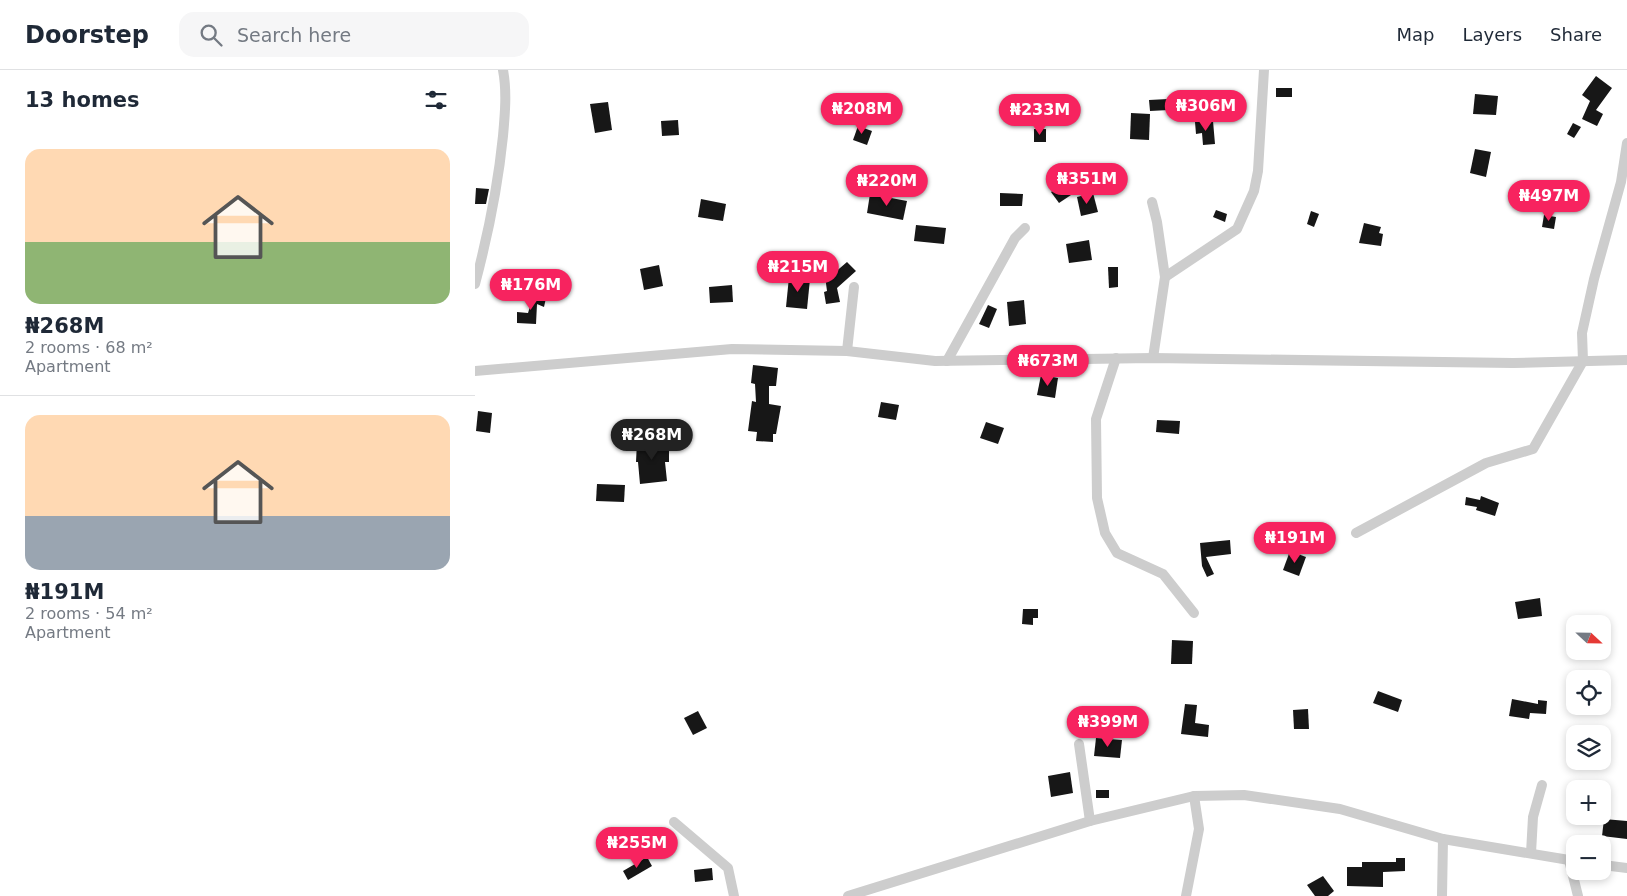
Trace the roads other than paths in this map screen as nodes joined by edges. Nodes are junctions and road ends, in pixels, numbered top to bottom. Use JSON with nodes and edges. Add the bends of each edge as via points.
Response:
{"nodes":[{"id":1,"x":503,"y":70,"type":"edge"},
{"id":2,"x":1264,"y":70,"type":"edge"},
{"id":3,"x":1627,"y":143,"type":"edge"},
{"id":4,"x":1151,"y":202,"type":"dead end"},
{"id":5,"x":1025,"y":228,"type":"dead end"},
{"id":6,"x":1165,"y":276,"type":"junction"},
{"id":7,"x":475,"y":284,"type":"edge"},
{"id":8,"x":854,"y":287,"type":"dead end"},
{"id":9,"x":847,"y":351,"type":"junction"},
{"id":10,"x":1116,"y":358,"type":"junction"},
{"id":11,"x":1153,"y":358,"type":"junction"},
{"id":12,"x":1627,"y":360,"type":"edge"},
{"id":13,"x":947,"y":361,"type":"junction"},
{"id":14,"x":1583,"y":361,"type":"junction"},
{"id":15,"x":475,"y":370,"type":"edge"},
{"id":16,"x":1356,"y":533,"type":"dead end"},
{"id":17,"x":1194,"y":613,"type":"dead end"},
{"id":18,"x":1079,"y":744,"type":"dead end"},
{"id":19,"x":1542,"y":785,"type":"dead end"},
{"id":20,"x":1194,"y":796,"type":"junction"},
{"id":21,"x":1090,"y":821,"type":"junction"},
{"id":22,"x":674,"y":822,"type":"dead end"},
{"id":23,"x":1443,"y":839,"type":"junction"},
{"id":24,"x":1531,"y":853,"type":"junction"},
{"id":25,"x":1566,"y":859,"type":"edge"},
{"id":26,"x":1611,"y":866,"type":"edge"},
{"id":27,"x":1627,"y":868,"type":"edge"},
{"id":28,"x":1575,"y":880,"type":"edge"},
{"id":29,"x":735,"y":896,"type":"edge"},
{"id":30,"x":848,"y":896,"type":"edge"},
{"id":31,"x":1186,"y":896,"type":"edge"},
{"id":32,"x":1442,"y":896,"type":"edge"},
{"id":33,"x":1578,"y":896,"type":"edge"}],
"edges":[{"from":1,"to":7,"type":"street","via":[[505,110],[500,164]]},
{"from":2,"to":6,"type":"street","via":[[1258,172],[1254,191],[1237,229]]},
{"from":3,"to":14,"type":"street","via":[[1621,182],[1582,333]]},
{"from":4,"to":6,"type":"street"},
{"from":5,"to":13,"type":"street","via":[[1015,238]]},
{"from":6,"to":11,"type":"street"},
{"from":8,"to":9,"type":"street"},
{"from":9,"to":13,"type":"street"},
{"from":9,"to":15,"type":"street","via":[[732,349]]},
{"from":10,"to":11,"type":"street"},
{"from":10,"to":13,"type":"street"},
{"from":10,"to":17,"type":"street","via":[[1095,419],[1097,498],[1105,533],[1117,553],[1163,574]]},
{"from":11,"to":14,"type":"street","via":[[1494,363]]},
{"from":12,"to":14,"type":"street"},
{"from":14,"to":16,"type":"street","via":[[1533,449],[1487,463]]},
{"from":18,"to":21,"type":"street"},
{"from":19,"to":24,"type":"street","via":[[1533,817]]},
{"from":20,"to":21,"type":"street"},
{"from":20,"to":23,"type":"street","via":[[1244,795],[1340,809]]},
{"from":20,"to":31,"type":"street","via":[[1199,829]]},
{"from":21,"to":30,"type":"street"},
{"from":22,"to":29,"type":"street","via":[[728,868]]},
{"from":23,"to":24,"type":"street"},
{"from":23,"to":32,"type":"street"},
{"from":24,"to":25,"type":"street"},
{"from":26,"to":27,"type":"street"},
{"from":28,"to":33,"type":"street"}]}
